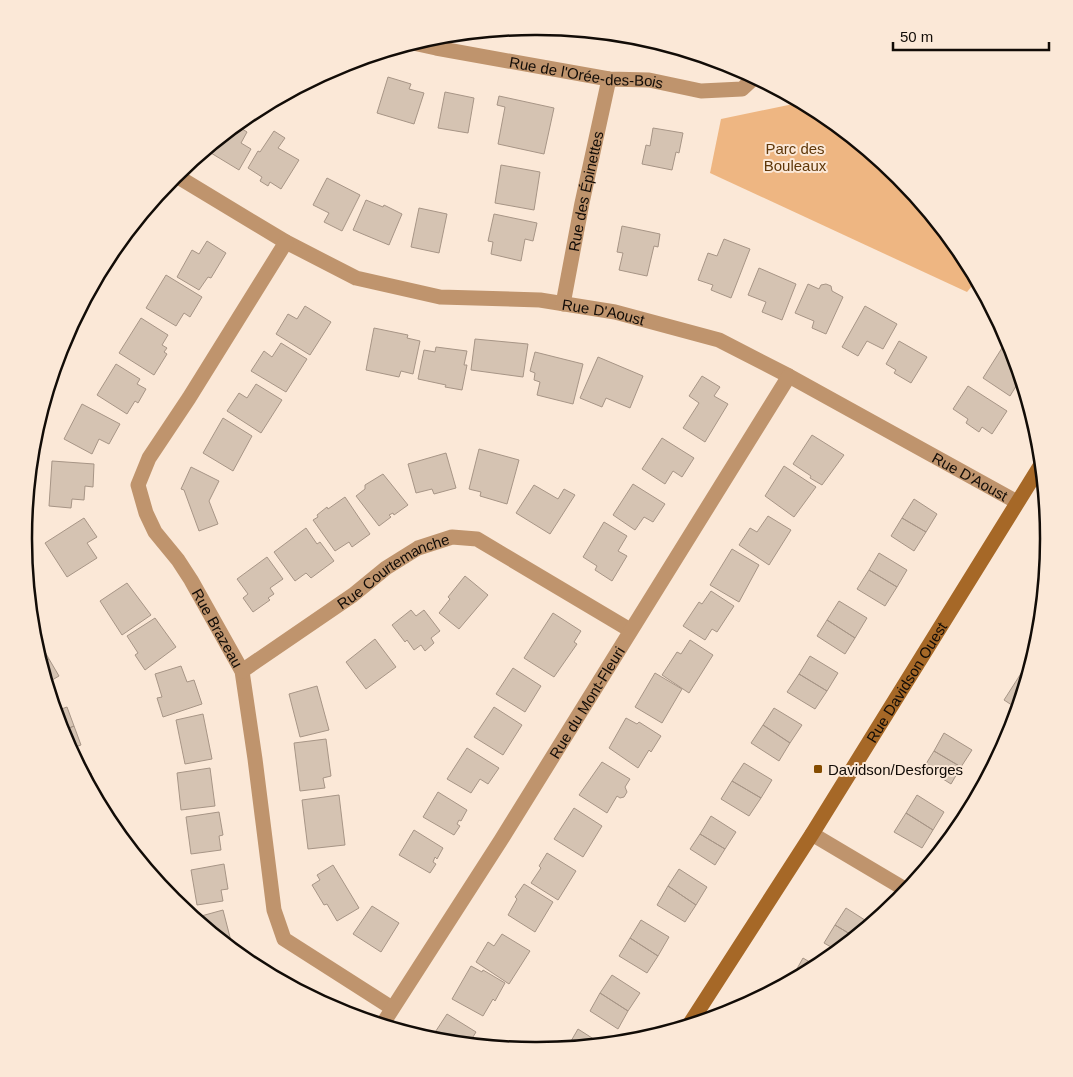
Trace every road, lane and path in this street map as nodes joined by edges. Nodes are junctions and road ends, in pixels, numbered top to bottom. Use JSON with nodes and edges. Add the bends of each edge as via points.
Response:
{"nodes":[{"id":1,"x":429,"y":46,"type":"edge"},
{"id":2,"x":609,"y":79,"type":"junction"},
{"id":3,"x":750,"y":82,"type":"edge"},
{"id":4,"x":183,"y":180,"type":"edge"},
{"id":5,"x":286,"y":242,"type":"junction"},
{"id":6,"x":563,"y":304,"type":"junction"},
{"id":7,"x":789,"y":376,"type":"junction"},
{"id":8,"x":1036,"y":472,"type":"edge"},
{"id":9,"x":1017,"y":502,"type":"junction"},
{"id":10,"x":630,"y":630,"type":"junction"},
{"id":11,"x":242,"y":671,"type":"junction"},
{"id":12,"x":812,"y":834,"type":"junction"},
{"id":13,"x":901,"y":887,"type":"edge"},
{"id":14,"x":392,"y":1008,"type":"junction"},
{"id":15,"x":694,"y":1017,"type":"edge"},
{"id":16,"x":385,"y":1019,"type":"edge"}],
"edges":[{"from":1,"to":2,"type":"street","name":"Rue de l'Orée-des-Bois"},
{"from":2,"to":3,"type":"street","name":"Rue de l'Orée-des-Bois","via":[[650,80],[702,91],[742,90]]},
{"from":2,"to":6,"type":"street","name":"Rue des Épinettes"},
{"from":4,"to":5,"type":"street","name":"Rue D'Aoust"},
{"from":5,"to":6,"type":"street","name":"Rue D'Aoust","via":[[356,278],[431,295]]},
{"from":5,"to":11,"type":"street","name":"Rue Brazeau","via":[[148,458],[138,485],[155,532],[186,574]]},
{"from":6,"to":7,"type":"street","name":"Rue D'Aoust","via":[[614,312],[719,340]]},
{"from":7,"to":9,"type":"street","name":"Rue D'Aoust"},
{"from":7,"to":10,"type":"street","name":"Rue du Mont-Fleuri"},
{"from":8,"to":9,"type":"street","name":"Rue Davidson Ouest"},
{"from":9,"to":12,"type":"street","name":"Rue Davidson Ouest"},
{"from":10,"to":11,"type":"street","name":"Rue Courtemanche","via":[[477,539],[452,537],[418,548],[386,568],[353,595]]},
{"from":10,"to":14,"type":"street","name":"Rue du Mont-Fleuri","via":[[501,840]]},
{"from":11,"to":14,"type":"street","name":"Rue Brazeau","via":[[274,910],[284,939]]},
{"from":12,"to":13,"type":"street"},
{"from":12,"to":15,"type":"street","name":"Rue Davidson Ouest"},
{"from":14,"to":16,"type":"street","name":"Rue du Mont-Fleuri"}]}
